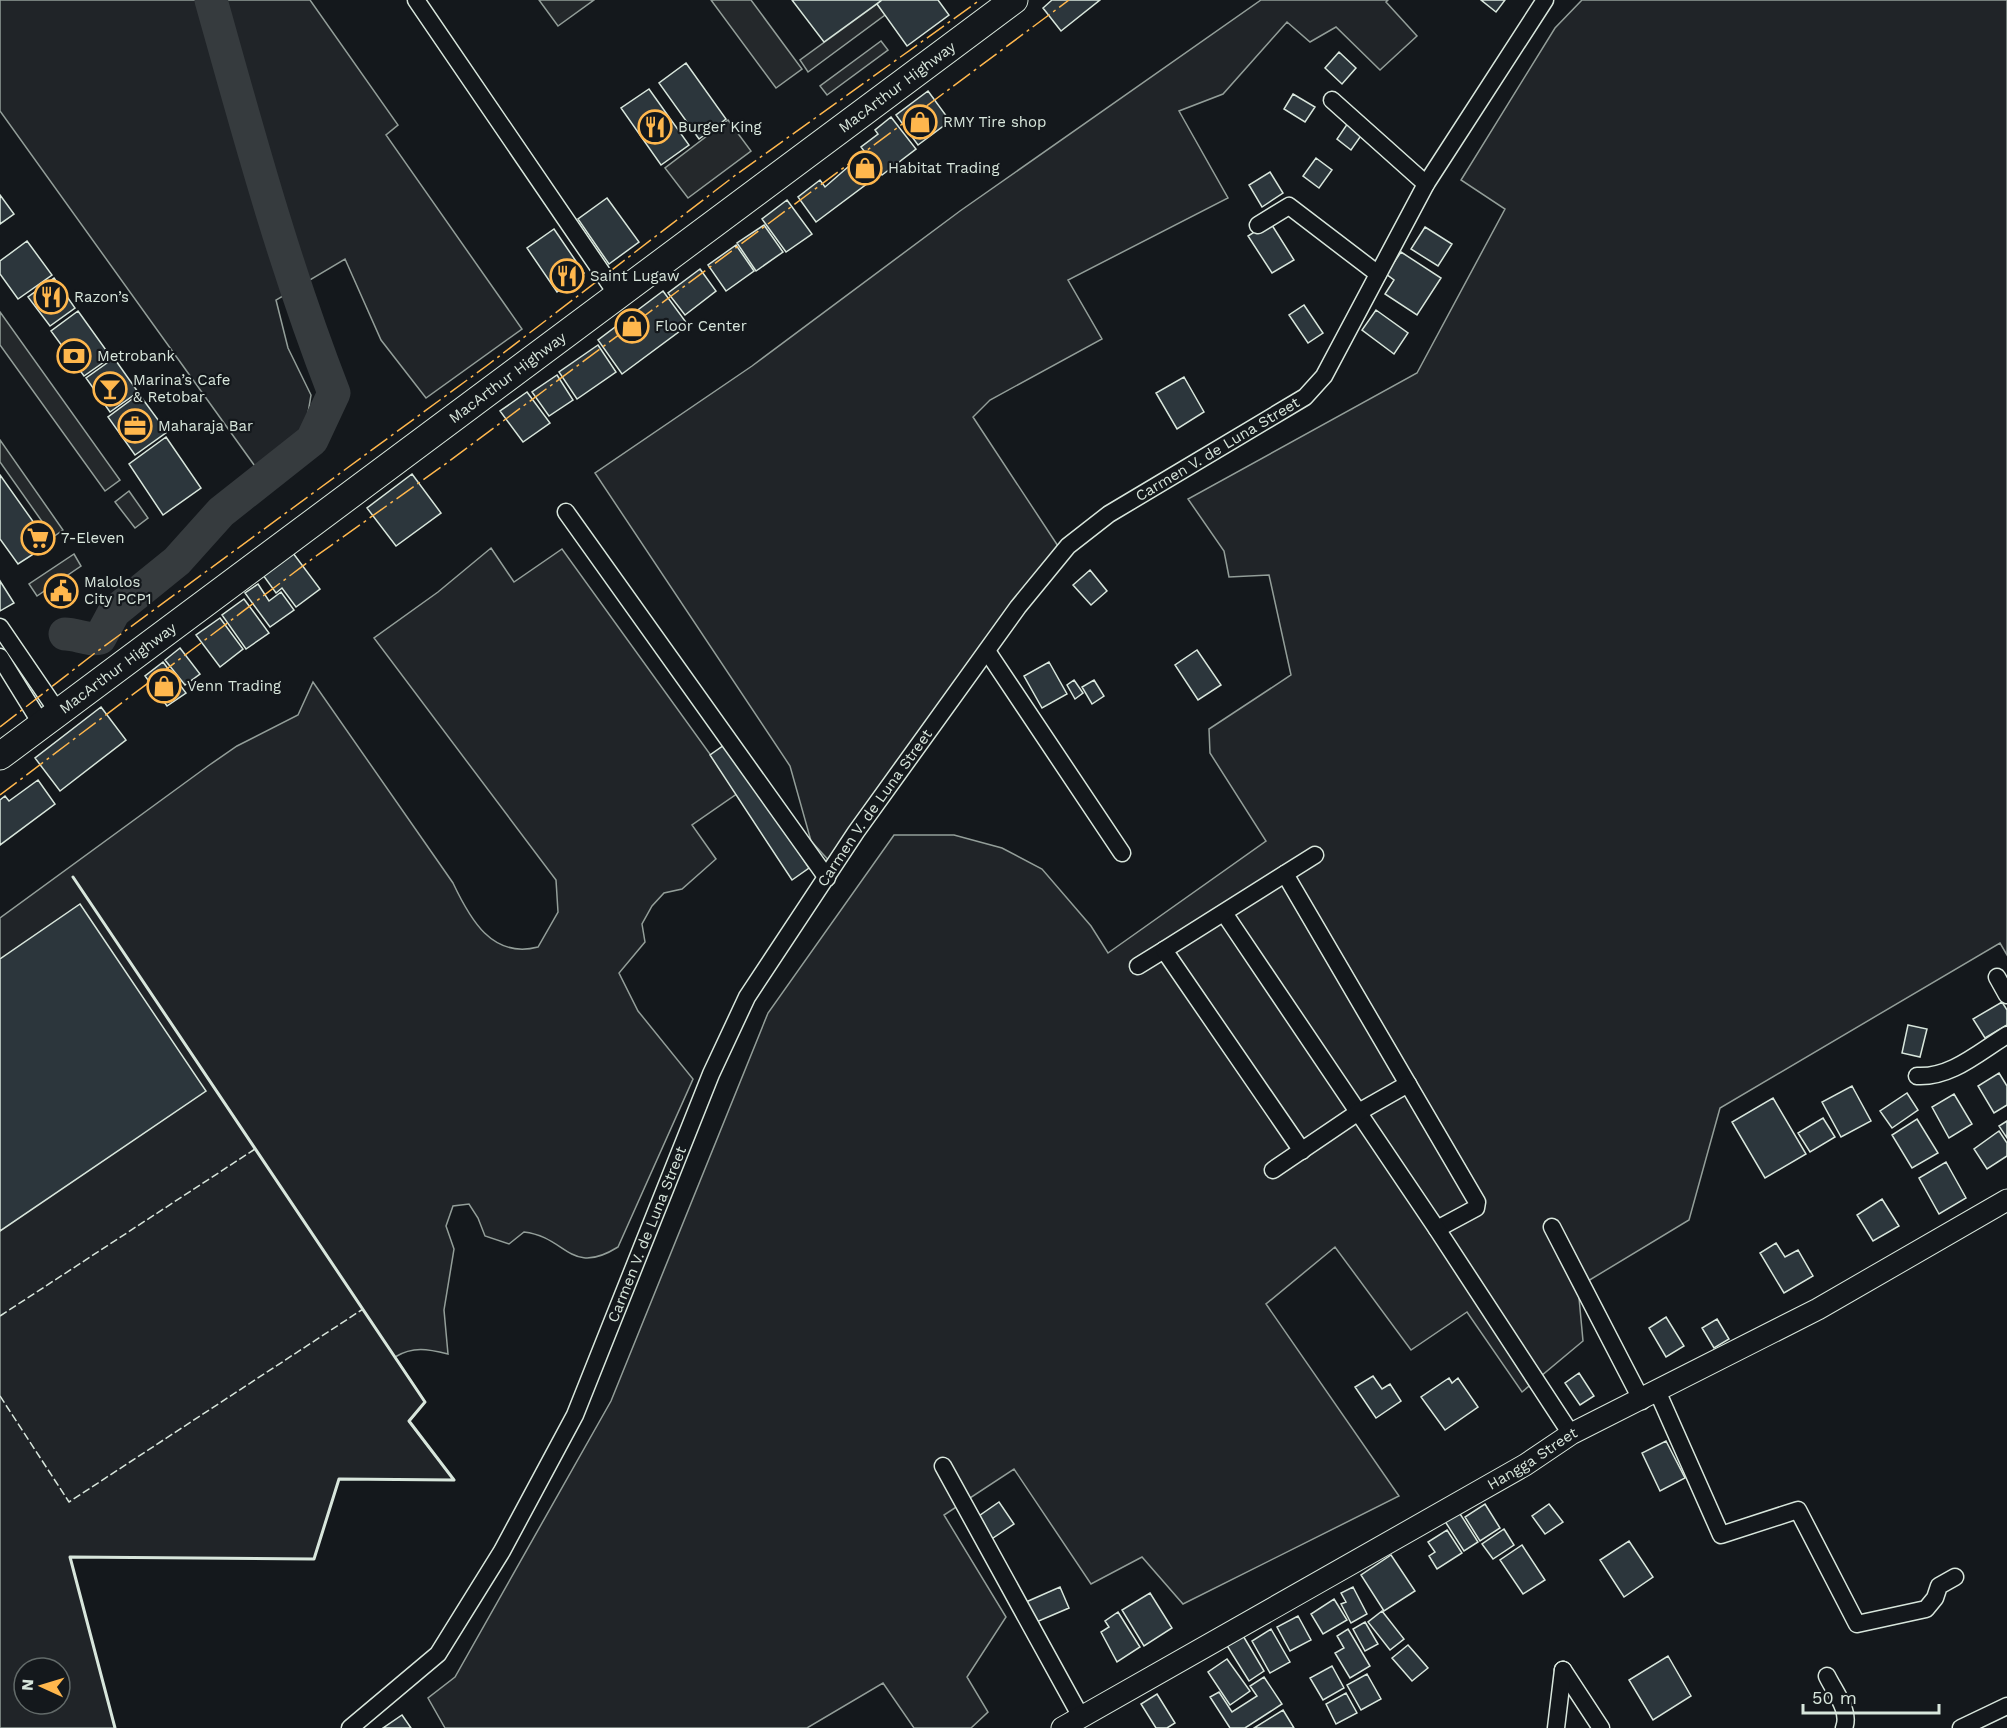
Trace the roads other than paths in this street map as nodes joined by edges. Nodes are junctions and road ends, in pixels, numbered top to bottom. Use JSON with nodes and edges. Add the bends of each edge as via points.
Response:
{"nodes":[{"id":1,"x":416,"y":0,"type":"edge"},
{"id":2,"x":1014,"y":0,"type":"edge"},
{"id":3,"x":1545,"y":0,"type":"edge"},
{"id":4,"x":1332,"y":100,"type":"dead end"},
{"id":5,"x":1426,"y":184,"type":"junction"},
{"id":6,"x":1258,"y":225,"type":"dead end"},
{"id":7,"x":1378,"y":274,"type":"junction"},
{"id":8,"x":618,"y":296,"type":"junction"},
{"id":9,"x":566,"y":512,"type":"dead end"},
{"id":10,"x":0,"y":627,"type":"edge"},
{"id":11,"x":987,"y":651,"type":"junction"},
{"id":12,"x":0,"y":657,"type":"edge"},
{"id":13,"x":50,"y":719,"type":"junction"},
{"id":14,"x":0,"y":756,"type":"edge"},
{"id":15,"x":1122,"y":853,"type":"dead end"},
{"id":16,"x":1315,"y":855,"type":"dead end"},
{"id":17,"x":1285,"y":874,"type":"junction"},
{"id":18,"x":827,"y":878,"type":"junction"},
{"id":19,"x":1224,"y":913,"type":"junction"},
{"id":20,"x":1164,"y":950,"type":"junction"},
{"id":21,"x":1138,"y":966,"type":"dead end"},
{"id":22,"x":1997,"y":977,"type":"dead end"},
{"id":23,"x":2007,"y":995,"type":"edge"},
{"id":24,"x":2007,"y":1035,"type":"edge"},
{"id":25,"x":1917,"y":1076,"type":"dead end"},
{"id":26,"x":1408,"y":1083,"type":"junction"},
{"id":27,"x":1357,"y":1113,"type":"junction"},
{"id":28,"x":1302,"y":1151,"type":"junction"},
{"id":29,"x":1273,"y":1170,"type":"dead end"},
{"id":30,"x":2007,"y":1200,"type":"edge"},
{"id":31,"x":1551,"y":1227,"type":"dead end"},
{"id":32,"x":1437,"y":1229,"type":"junction"},
{"id":33,"x":1650,"y":1396,"type":"junction"},
{"id":34,"x":1571,"y":1434,"type":"junction"},
{"id":35,"x":943,"y":1466,"type":"dead end"},
{"id":36,"x":1955,"y":1577,"type":"dead end"},
{"id":37,"x":1827,"y":1676,"type":"dead end"},
{"id":38,"x":2007,"y":1706,"type":"edge"},
{"id":39,"x":1080,"y":1717,"type":"junction"},
{"id":40,"x":1846,"y":1724,"type":"edge"},
{"id":41,"x":350,"y":1728,"type":"edge"},
{"id":42,"x":1062,"y":1728,"type":"edge"},
{"id":43,"x":1556,"y":1728,"type":"edge"},
{"id":44,"x":1601,"y":1728,"type":"edge"},
{"id":45,"x":1961,"y":1728,"type":"edge"}],
"edges":[{"from":1,"to":8,"type":"street"},
{"from":2,"to":8,"type":"highway","name":"MacArthur Highway"},
{"from":3,"to":5,"type":"street","name":"Carmen V. de Luna Street"},
{"from":4,"to":5,"type":"street"},
{"from":5,"to":7,"type":"street","name":"Carmen V. de Luna Street"},
{"from":6,"to":7,"type":"street","via":[[1289,206]]},
{"from":7,"to":11,"type":"street","name":"Carmen V. de Luna Street","via":[[1324,376],[1305,397],[1109,514],[1068,546],[1017,607]]},
{"from":8,"to":13,"type":"highway","name":"MacArthur Highway"},
{"from":9,"to":18,"type":"street"},
{"from":10,"to":13,"type":"street"},
{"from":11,"to":15,"type":"street"},
{"from":11,"to":18,"type":"street","name":"Carmen V. de Luna Street"},
{"from":12,"to":13,"type":"street"},
{"from":13,"to":14,"type":"highway","name":"MacArthur Highway"},
{"from":16,"to":17,"type":"street"},
{"from":17,"to":19,"type":"street"},
{"from":17,"to":26,"type":"street"},
{"from":18,"to":41,"type":"street","name":"Carmen V. de Luna Street","via":[[747,997],[711,1074],[574,1415],[502,1551],[438,1654]]},
{"from":19,"to":20,"type":"street"},
{"from":19,"to":27,"type":"street"},
{"from":20,"to":21,"type":"street"},
{"from":20,"to":28,"type":"street"},
{"from":22,"to":23,"type":"street"},
{"from":24,"to":25,"type":"street","via":[[1946,1072]]},
{"from":26,"to":27,"type":"street"},
{"from":26,"to":32,"type":"street","via":[[1477,1202],[1476,1208]]},
{"from":27,"to":28,"type":"street"},
{"from":27,"to":32,"type":"street"},
{"from":28,"to":29,"type":"street"},
{"from":30,"to":33,"type":"street","name":"Hangga Street","via":[[1818,1309]]},
{"from":31,"to":33,"type":"street"},
{"from":32,"to":34,"type":"street"},
{"from":33,"to":34,"type":"street","name":"Hangga Street"},
{"from":33,"to":36,"type":"street","via":[[1721,1535],[1798,1510],[1857,1624],[1926,1609],[1939,1586]]},
{"from":34,"to":39,"type":"street","name":"Hangga Street","via":[[1526,1465]]},
{"from":35,"to":39,"type":"street"},
{"from":37,"to":40,"type":"street","via":[[1846,1712]]},
{"from":38,"to":45,"type":"street"},
{"from":39,"to":42,"type":"street","name":"Hangga Street"},
{"from":43,"to":44,"type":"street","via":[[1563,1670]]}]}
